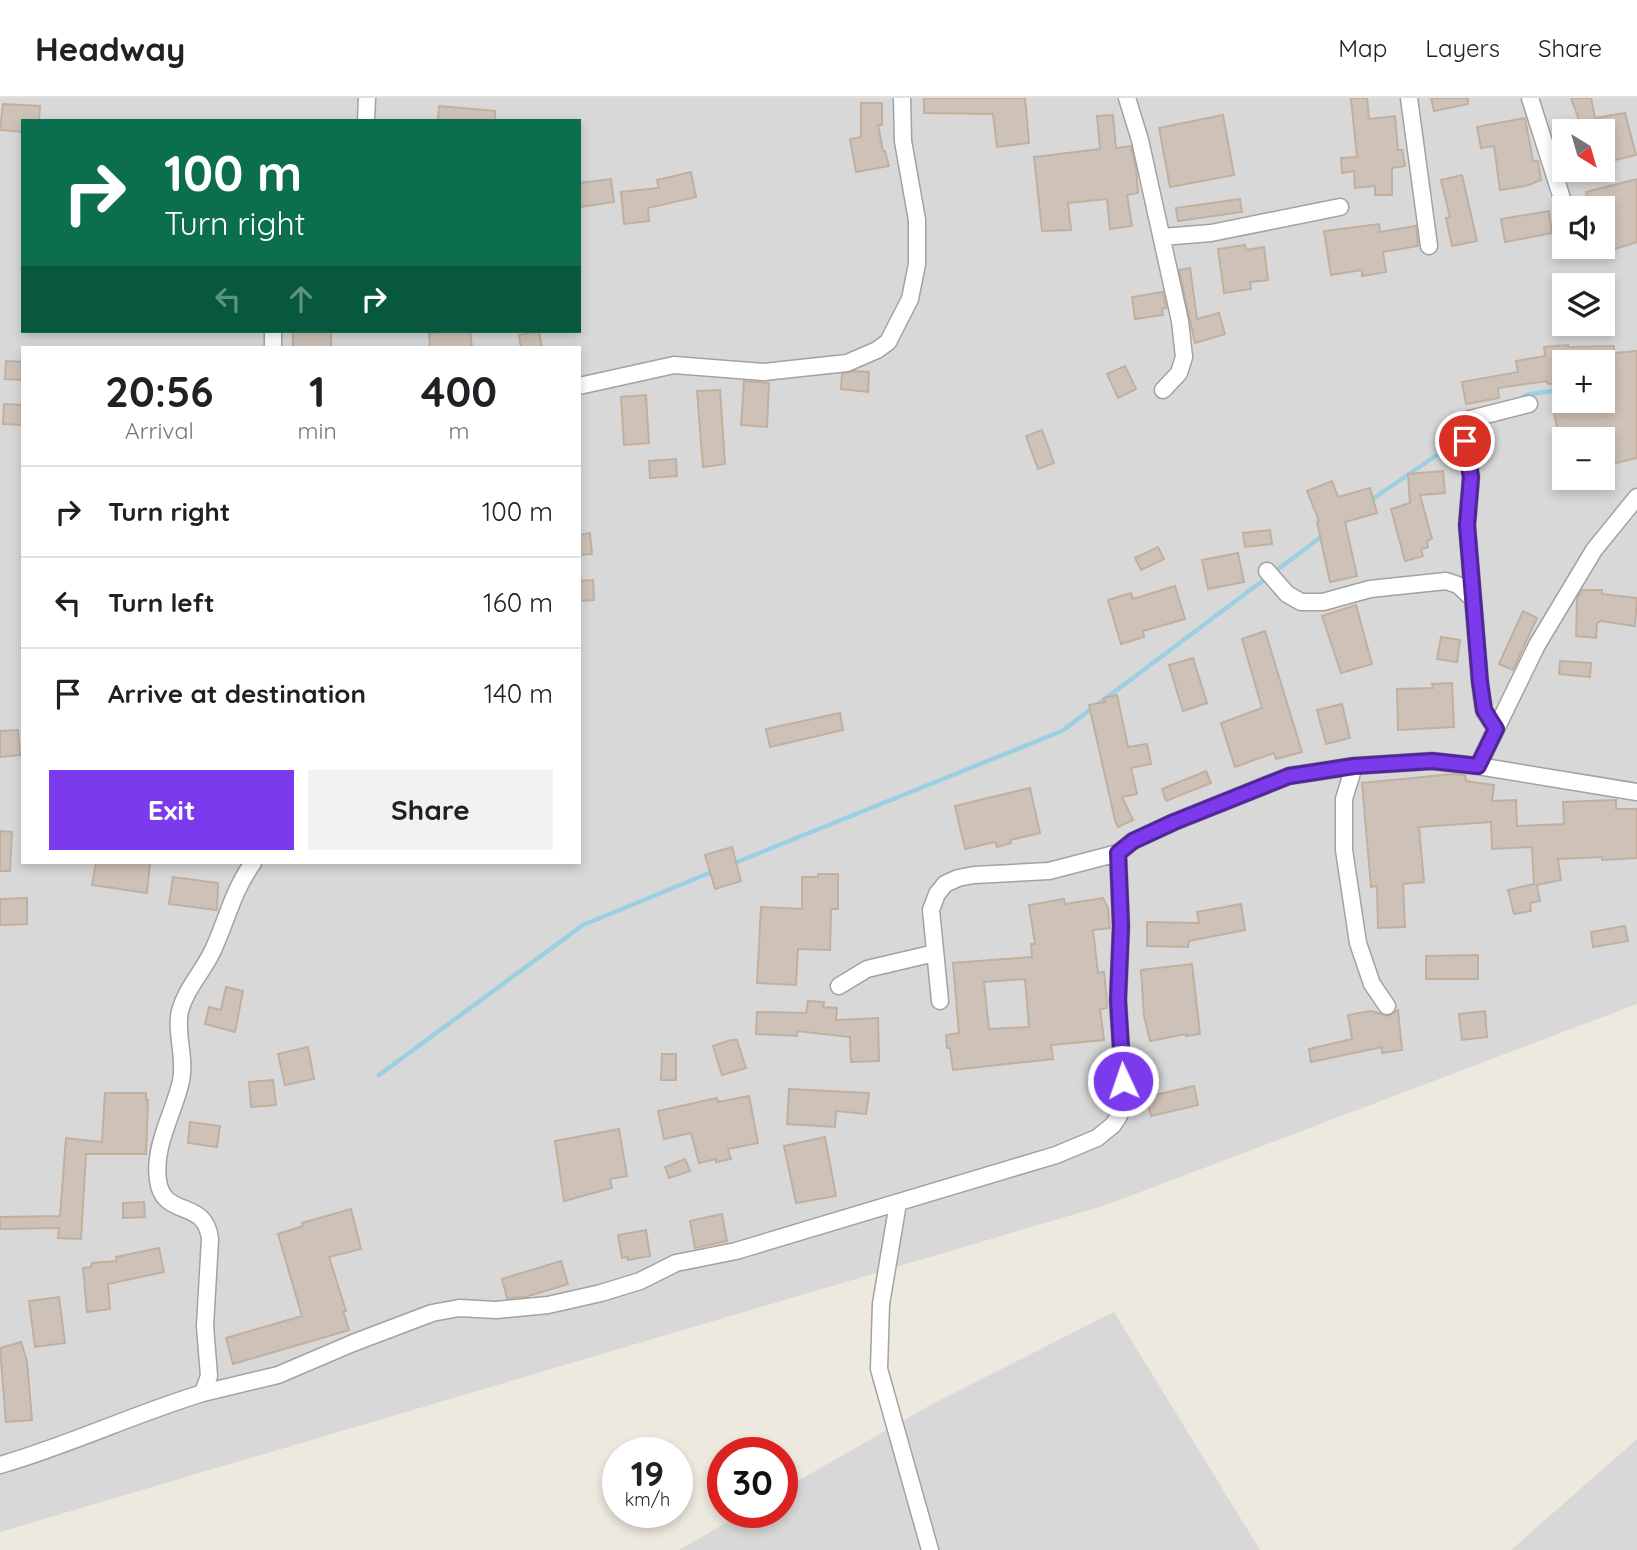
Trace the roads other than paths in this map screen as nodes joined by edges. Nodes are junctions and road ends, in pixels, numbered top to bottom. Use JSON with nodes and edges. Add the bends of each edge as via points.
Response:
{"nodes":[{"id":1,"x":367,"y":98,"type":"edge"},
{"id":2,"x":902,"y":98,"type":"edge"},
{"id":3,"x":1127,"y":98,"type":"edge"},
{"id":4,"x":1409,"y":98,"type":"edge"},
{"id":5,"x":1530,"y":98,"type":"edge"},
{"id":6,"x":366,"y":119,"type":"edge"},
{"id":7,"x":1561,"y":196,"type":"edge"},
{"id":8,"x":1340,"y":207,"type":"dead end"},
{"id":9,"x":1162,"y":237,"type":"junction"},
{"id":10,"x":1429,"y":246,"type":"dead end"},
{"id":11,"x":581,"y":386,"type":"edge"},
{"id":12,"x":1163,"y":390,"type":"dead end"},
{"id":13,"x":1529,"y":404,"type":"dead end"},
{"id":14,"x":1637,"y":497,"type":"edge"},
{"id":15,"x":1267,"y":571,"type":"dead end"},
{"id":16,"x":1474,"y":599,"type":"junction"},
{"id":17,"x":1496,"y":729,"type":"junction"},
{"id":18,"x":1354,"y":766,"type":"junction"},
{"id":19,"x":1478,"y":766,"type":"junction"},
{"id":20,"x":1637,"y":792,"type":"edge"},
{"id":21,"x":1118,"y":853,"type":"junction"},
{"id":22,"x":252,"y":864,"type":"edge"},
{"id":23,"x":935,"y":953,"type":"junction"},
{"id":24,"x":839,"y":986,"type":"dead end"},
{"id":25,"x":940,"y":1001,"type":"dead end"},
{"id":26,"x":1387,"y":1006,"type":"dead end"},
{"id":27,"x":898,"y":1203,"type":"junction"},
{"id":28,"x":209,"y":1376,"type":"junction"},
{"id":29,"x":224,"y":1388,"type":"junction"},
{"id":30,"x":203,"y":1393,"type":"junction"},
{"id":31,"x":0,"y":1465,"type":"edge"},
{"id":32,"x":930,"y":1550,"type":"edge"}],
"edges":[{"from":1,"to":6,"type":"street"},
{"from":2,"to":11,"type":"street","via":[[903,141],[917,220],[917,264],[910,299],[888,342],[847,363],[764,372],[674,365]]},
{"from":3,"to":9,"type":"street"},
{"from":4,"to":10,"type":"street"},
{"from":5,"to":7,"type":"street"},
{"from":8,"to":9,"type":"street","via":[[1211,233]]},
{"from":9,"to":12,"type":"street","via":[[1184,357],[1179,373]]},
{"from":13,"to":16,"type":"street","via":[[1478,416],[1468,427],[1465,441],[1471,477],[1467,525]]},
{"from":14,"to":17,"type":"street","via":[[1594,550],[1537,645]]},
{"from":15,"to":16,"type":"street","via":[[1287,594],[1301,602],[1446,581]]},
{"from":16,"to":17,"type":"street","via":[[1484,710]]},
{"from":17,"to":19,"type":"street"},
{"from":18,"to":19,"type":"street","via":[[1432,761]]},
{"from":18,"to":21,"type":"street","via":[[1289,776],[1174,822]]},
{"from":18,"to":26,"type":"street","via":[[1344,799],[1344,849],[1358,943],[1372,984]]},
{"from":19,"to":20,"type":"street"},
{"from":21,"to":23,"type":"street","via":[[1049,871],[974,875],[946,884],[931,910]]},
{"from":21,"to":27,"type":"street","via":[[1123,1081],[1119,1116],[1097,1138],[1056,1155]]},
{"from":22,"to":28,"type":"street","via":[[232,898],[213,951],[186,992],[179,1014],[181,1080],[159,1155],[158,1181],[164,1197],[208,1225],[205,1326]]},
{"from":23,"to":24,"type":"street","via":[[867,969]]},
{"from":23,"to":25,"type":"street"},
{"from":27,"to":29,"type":"street","via":[[677,1264],[601,1293],[548,1305],[459,1308],[432,1314],[278,1375]]},
{"from":27,"to":32,"type":"street","via":[[881,1304],[878,1369]]},
{"from":28,"to":29,"type":"street"},
{"from":28,"to":30,"type":"street"},
{"from":29,"to":30,"type":"street"},
{"from":30,"to":31,"type":"street"}]}
